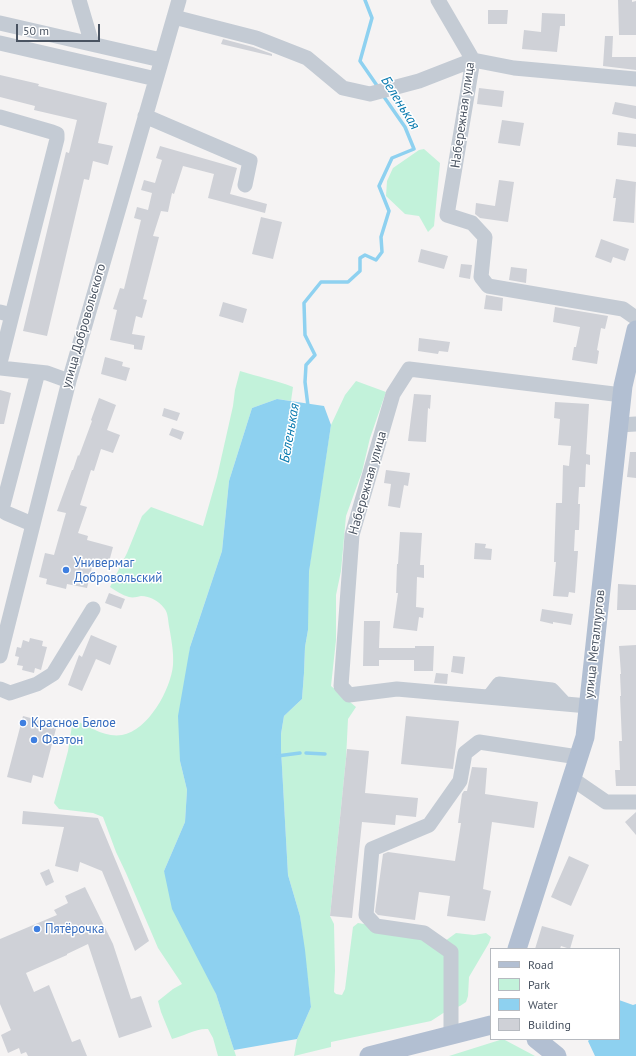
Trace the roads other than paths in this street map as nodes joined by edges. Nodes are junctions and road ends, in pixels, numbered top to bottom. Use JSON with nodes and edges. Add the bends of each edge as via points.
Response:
{"nodes":[{"id":1,"x":79,"y":0,"type":"edge"},
{"id":2,"x":179,"y":0,"type":"edge"},
{"id":3,"x":438,"y":0,"type":"edge"},
{"id":4,"x":174,"y":17,"type":"junction"},
{"id":5,"x":0,"y":23,"type":"edge"},
{"id":6,"x":0,"y":43,"type":"edge"},
{"id":7,"x":92,"y":44,"type":"junction"},
{"id":8,"x":162,"y":60,"type":"junction"},
{"id":9,"x":473,"y":60,"type":"junction"},
{"id":10,"x":156,"y":79,"type":"junction"},
{"id":11,"x":636,"y":79,"type":"edge"},
{"id":12,"x":145,"y":116,"type":"junction"},
{"id":13,"x":0,"y":117,"type":"edge"},
{"id":14,"x":245,"y":185,"type":"dead end"},
{"id":15,"x":6,"y":314,"type":"edge"},
{"id":16,"x":636,"y":318,"type":"edge"},
{"id":17,"x":636,"y":330,"type":"edge"},
{"id":18,"x":0,"y":363,"type":"edge"},
{"id":19,"x":0,"y":368,"type":"edge"},
{"id":20,"x":38,"y":372,"type":"junction"},
{"id":21,"x":69,"y":381,"type":"junction"},
{"id":22,"x":622,"y":395,"type":"junction"},
{"id":23,"x":627,"y":424,"type":"edge"},
{"id":24,"x":32,"y":524,"type":"junction"},
{"id":25,"x":93,"y":609,"type":"dead end"},
{"id":26,"x":0,"y":656,"type":"edge"},
{"id":27,"x":0,"y":689,"type":"edge"},
{"id":28,"x":588,"y":706,"type":"junction"},
{"id":29,"x":578,"y":757,"type":"junction"},
{"id":30,"x":571,"y":778,"type":"junction"},
{"id":31,"x":636,"y":802,"type":"edge"},
{"id":32,"x":517,"y":948,"type":"edge"},
{"id":33,"x":490,"y":1025,"type":"edge"},
{"id":34,"x":451,"y":1036,"type":"junction"},
{"id":35,"x":537,"y":1040,"type":"edge"},
{"id":36,"x":369,"y":1056,"type":"edge"},
{"id":37,"x":557,"y":1056,"type":"edge"}],
"edges":[{"from":1,"to":7,"type":"street"},
{"from":2,"to":4,"type":"street","name":"улица Добровольского"},
{"from":3,"to":9,"type":"street","name":"Набережная улица"},
{"from":4,"to":8,"type":"street","name":"улица Добровольского"},
{"from":4,"to":9,"type":"street","via":[[256,38],[292,52],[307,58],[343,88],[370,94],[418,81]]},
{"from":5,"to":7,"type":"street"},
{"from":6,"to":10,"type":"street"},
{"from":7,"to":8,"type":"street"},
{"from":8,"to":10,"type":"street","name":"улица Добровольского"},
{"from":9,"to":11,"type":"street","via":[[514,68]]},
{"from":9,"to":16,"type":"street","name":"Набережная улица","via":[[447,214],[472,223],[484,237],[481,276],[488,286],[623,309]]},
{"from":10,"to":12,"type":"street","name":"улица Добровольского"},
{"from":12,"to":14,"type":"street","via":[[250,161]]},
{"from":12,"to":21,"type":"street","name":"улица Добровольского"},
{"from":13,"to":15,"type":"street","via":[[52,132],[57,138]]},
{"from":15,"to":18,"type":"street"},
{"from":17,"to":22,"type":"main road","name":"улица Металлургов"},
{"from":19,"to":20,"type":"street"},
{"from":20,"to":21,"type":"street"},
{"from":20,"to":24,"type":"street","via":[[2,509]]},
{"from":21,"to":24,"type":"street","name":"улица Добровольского"},
{"from":22,"to":23,"type":"main road","name":"улица Металлургов"},
{"from":22,"to":28,"type":"street","name":"Набережная улица","via":[[409,369],[393,394],[352,535],[341,686],[350,695],[397,689]]},
{"from":23,"to":28,"type":"main road","name":"улица Металлургов"},
{"from":24,"to":26,"type":"street","name":"улица Добровольского"},
{"from":25,"to":27,"type":"street","via":[[53,674],[37,684],[10,693]]},
{"from":28,"to":29,"type":"main road","name":"улица Металлургов","via":[[584,737]]},
{"from":29,"to":30,"type":"main road","name":"улица Металлургов"},
{"from":29,"to":34,"type":"street","via":[[479,742],[465,753],[460,781],[429,825],[372,849],[366,915],[376,926],[424,933],[451,952]]},
{"from":30,"to":31,"type":"street","via":[[606,802]]},
{"from":30,"to":32,"type":"main road","name":"улица Металлургов"},
{"from":33,"to":34,"type":"main road"},
{"from":34,"to":36,"type":"main road"},
{"from":35,"to":37,"type":"main road"}]}
